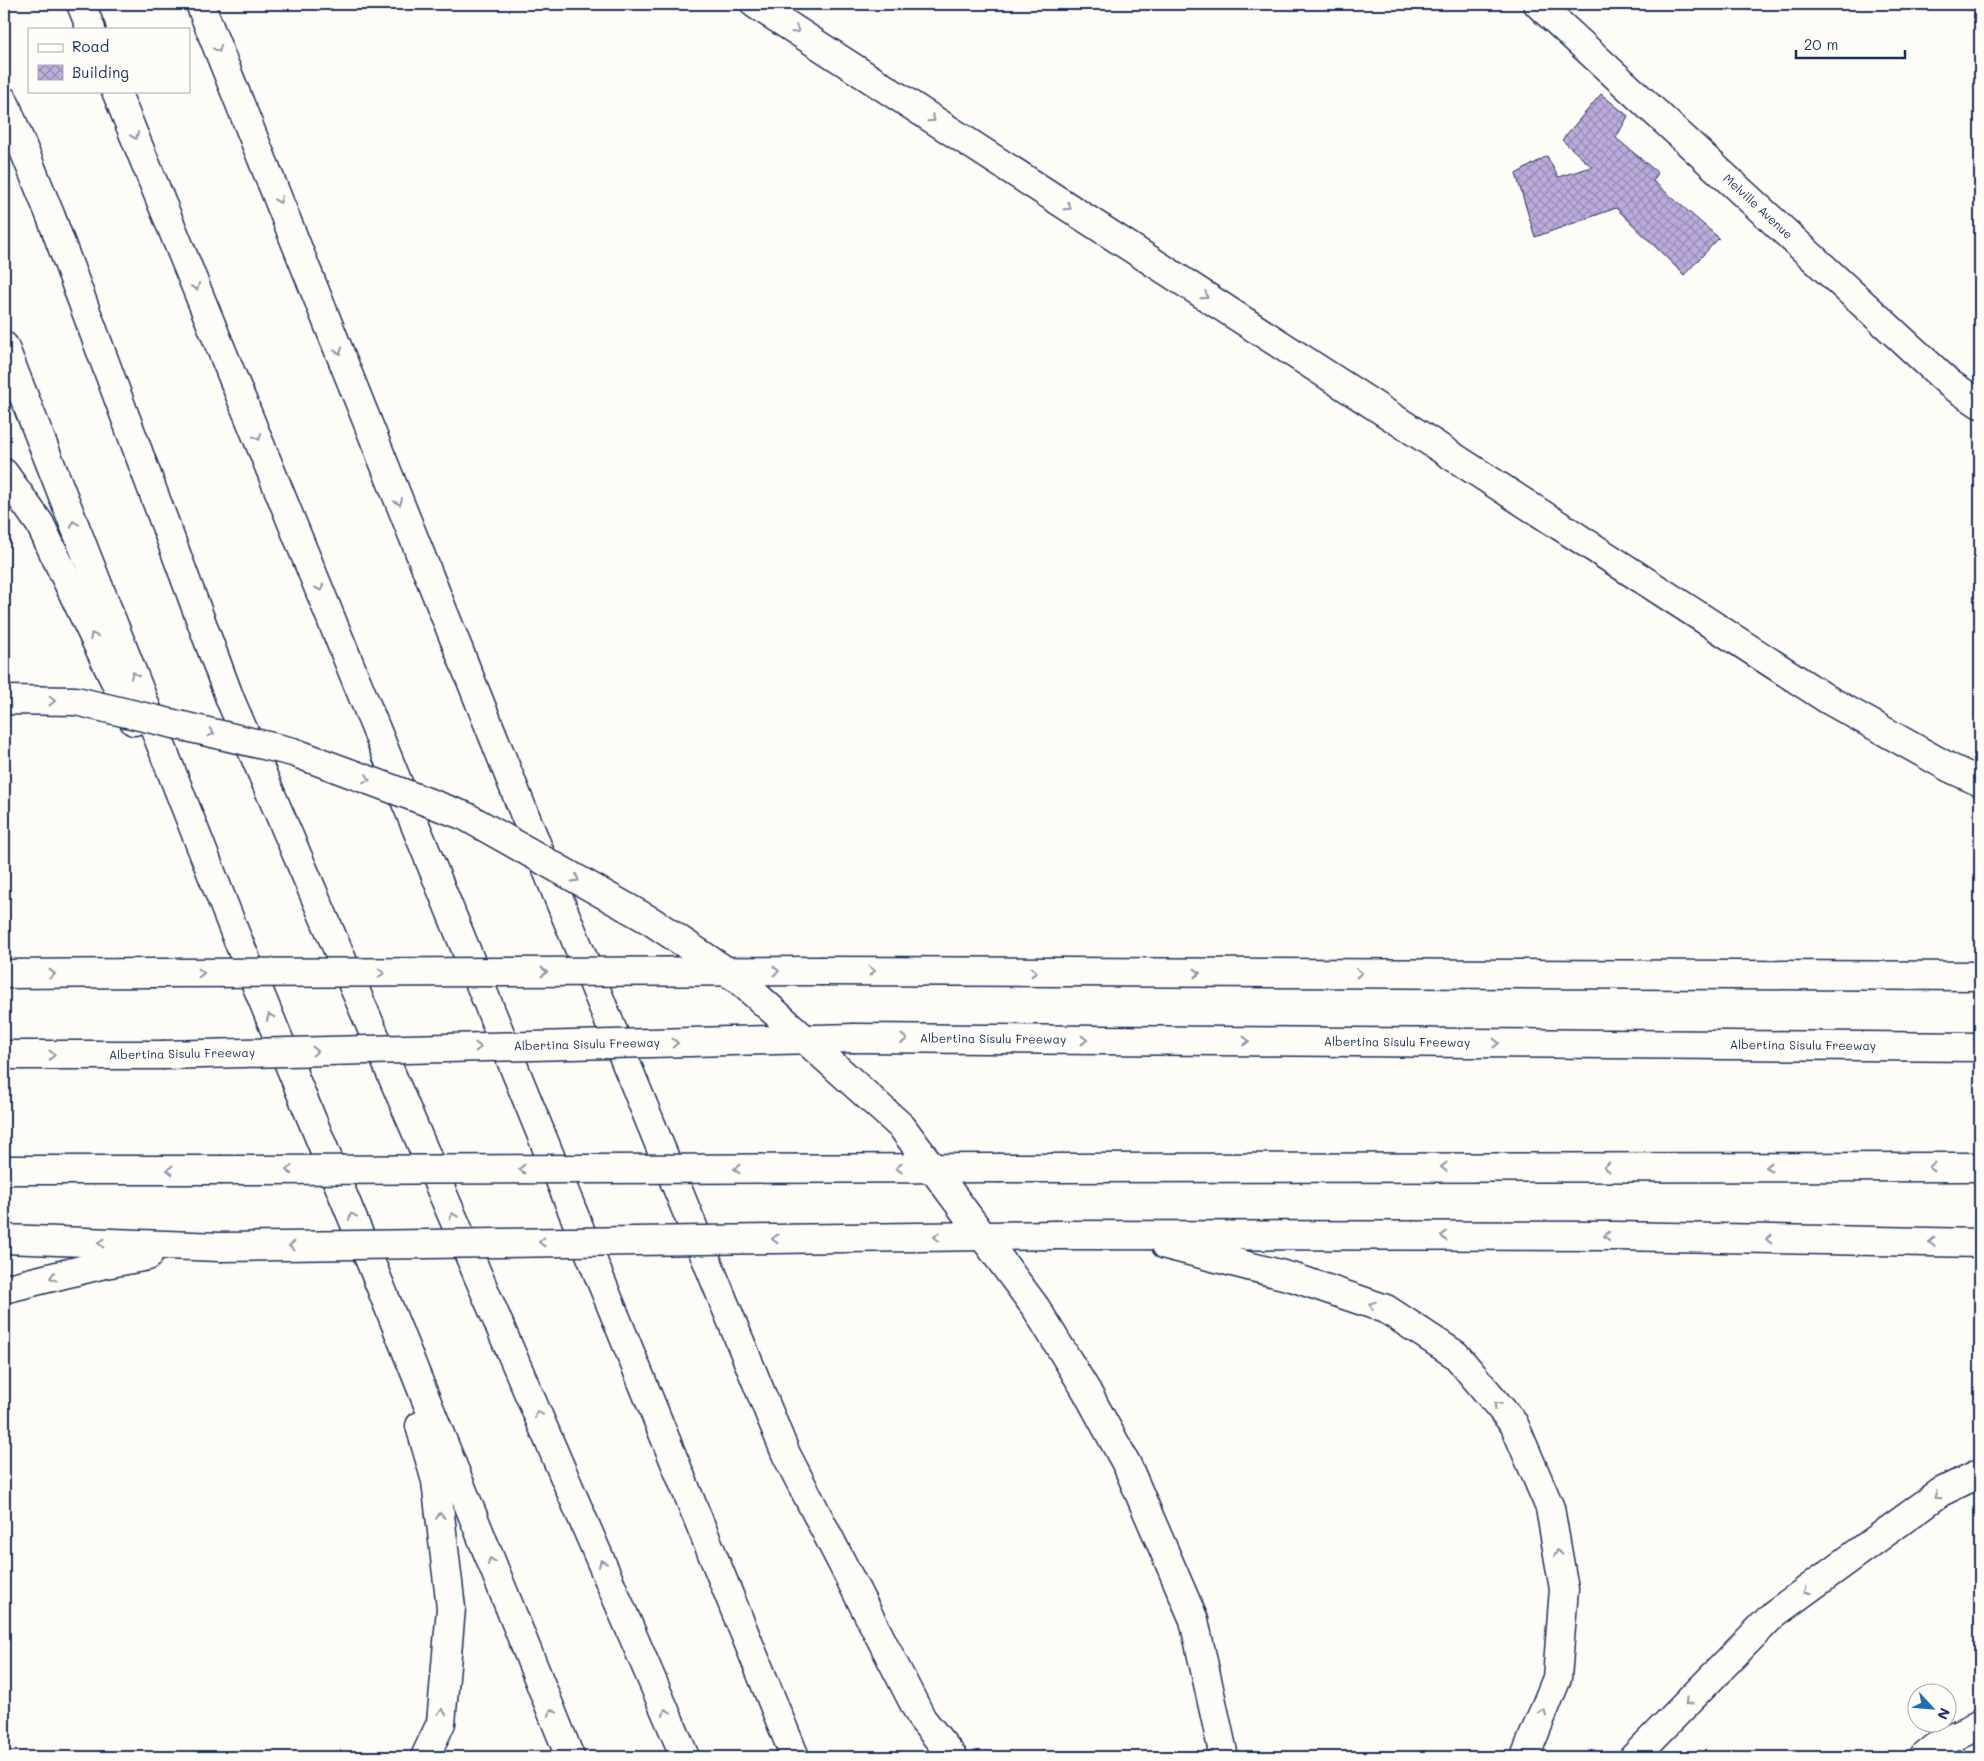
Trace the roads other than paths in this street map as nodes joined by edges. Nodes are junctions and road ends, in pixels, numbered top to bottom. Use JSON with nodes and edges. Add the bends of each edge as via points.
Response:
{"nodes":[{"id":1,"x":81,"y":4,"type":"edge"},
{"id":2,"x":200,"y":4,"type":"edge"},
{"id":3,"x":755,"y":4,"type":"edge"},
{"id":4,"x":1538,"y":4,"type":"edge"},
{"id":5,"x":91,"y":28,"type":"edge"},
{"id":6,"x":116,"y":92,"type":"edge"},
{"id":7,"x":4,"y":101,"type":"edge"},
{"id":8,"x":4,"y":346,"type":"edge"},
{"id":9,"x":1980,"y":404,"type":"edge"},
{"id":10,"x":4,"y":473,"type":"edge"},
{"id":11,"x":4,"y":700,"type":"edge"},
{"id":12,"x":1980,"y":782,"type":"edge"},
{"id":13,"x":235,"y":933,"type":"junction"},
{"id":14,"x":4,"y":974,"type":"edge"},
{"id":15,"x":1980,"y":976,"type":"edge"},
{"id":16,"x":1980,"y":1047,"type":"edge"},
{"id":17,"x":4,"y":1055,"type":"edge"},
{"id":18,"x":1980,"y":1167,"type":"edge"},
{"id":19,"x":4,"y":1170,"type":"edge"},
{"id":20,"x":1122,"y":1234,"type":"junction"},
{"id":21,"x":4,"y":1239,"type":"edge"},
{"id":22,"x":1980,"y":1243,"type":"edge"},
{"id":23,"x":212,"y":1247,"type":"junction"},
{"id":24,"x":371,"y":1262,"type":"junction"},
{"id":25,"x":4,"y":1289,"type":"edge"},
{"id":26,"x":1980,"y":1473,"type":"edge"},
{"id":27,"x":1980,"y":1724,"type":"edge"},
{"id":28,"x":424,"y":1757,"type":"edge"},
{"id":29,"x":570,"y":1757,"type":"edge"},
{"id":30,"x":685,"y":1757,"type":"edge"},
{"id":31,"x":795,"y":1757,"type":"edge"},
{"id":32,"x":953,"y":1757,"type":"edge"},
{"id":33,"x":1224,"y":1757,"type":"edge"},
{"id":34,"x":1525,"y":1757,"type":"edge"},
{"id":35,"x":1634,"y":1757,"type":"edge"},
{"id":36,"x":1924,"y":1757,"type":"edge"}],
"edges":[{"from":1,"to":5,"type":"main road"},
{"from":2,"to":32,"type":"main road","one_way":true,"via":[[538,848],[786,1454],[922,1720]]},
{"from":3,"to":12,"type":"main road","one_way":true,"via":[[1827,700]]},
{"from":4,"to":9,"type":"main road","name":"Melville Avenue","via":[[1950,384]]},
{"from":6,"to":31,"type":"main road","one_way":true},
{"from":30,"to":7,"type":"main road","one_way":true,"via":[[230,699],[51,217]]},
{"from":13,"to":8,"type":"main road","one_way":true},
{"from":13,"to":10,"type":"main road","one_way":true,"via":[[40,524]]},
{"from":11,"to":33,"type":"main road","one_way":true,"bridge":true,"via":[[76,701],[293,752],[466,816],[651,921],[738,979],[902,1127],[1036,1308],[1127,1465],[1194,1620]]},
{"from":24,"to":13,"type":"main road","one_way":true},
{"from":14,"to":15,"type":"main road","one_way":true,"bridge":true,"via":[[823,971]]},
{"from":17,"to":16,"type":"main road","name":"Albertina Sisulu Freeway","one_way":true,"bridge":true,"via":[[162,1055],[855,1038]]},
{"from":18,"to":19,"type":"main road","one_way":true,"bridge":true},
{"from":22,"to":20,"type":"main road","one_way":true,"via":[[1615,1236]]},
{"from":20,"to":23,"type":"main road","one_way":true,"bridge":true},
{"from":34,"to":20,"type":"main road","one_way":true,"via":[[1557,1678],[1564,1589],[1550,1508],[1514,1424],[1456,1355],[1386,1309],[1295,1278]]},
{"from":23,"to":21,"type":"main road","one_way":true},
{"from":23,"to":25,"type":"main road","one_way":true,"via":[[104,1264]]},
{"from":28,"to":24,"type":"main road","one_way":true,"via":[[441,1723],[452,1608],[436,1481]]},
{"from":29,"to":24,"type":"main road","one_way":true},
{"from":26,"to":35,"type":"main road","one_way":true,"via":[[1941,1492],[1774,1614]]},
{"from":27,"to":36,"type":"main road","via":[[1945,1740]]}]}
